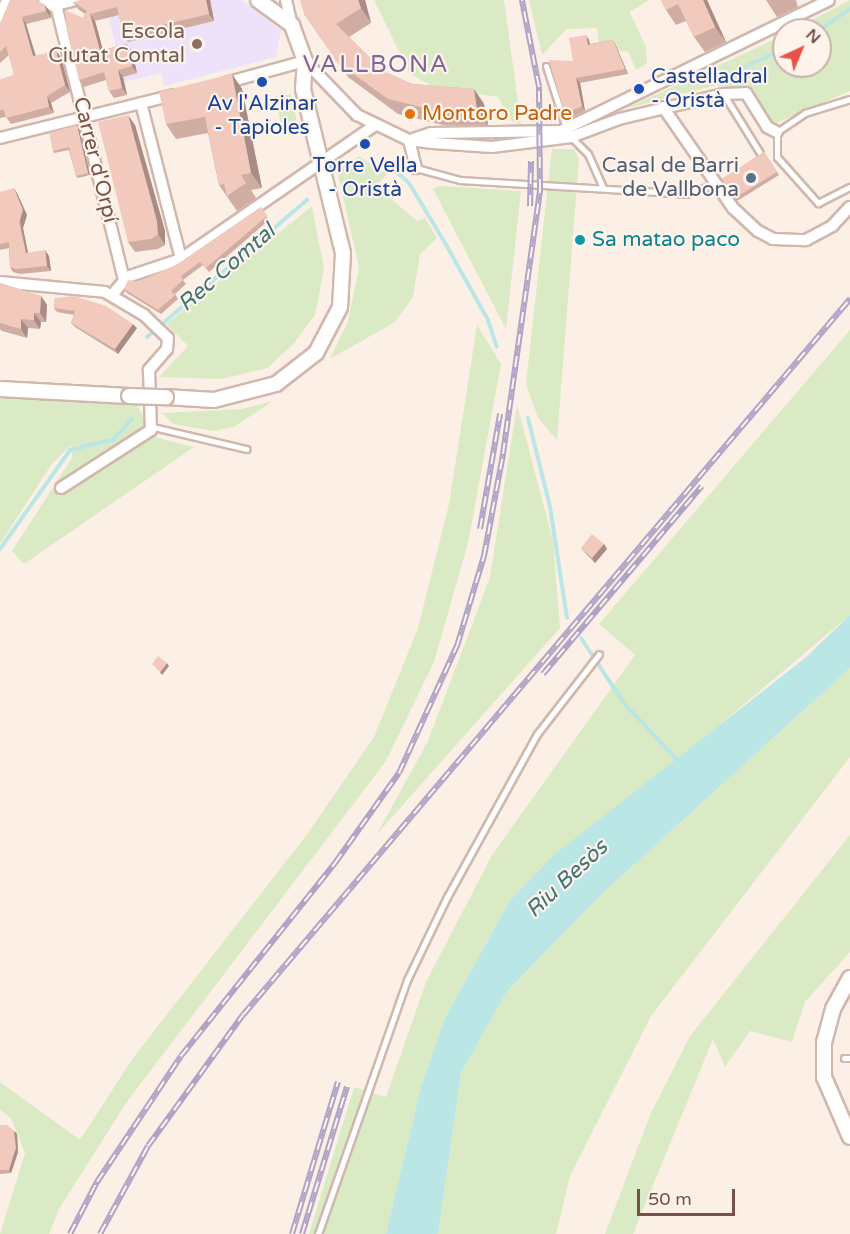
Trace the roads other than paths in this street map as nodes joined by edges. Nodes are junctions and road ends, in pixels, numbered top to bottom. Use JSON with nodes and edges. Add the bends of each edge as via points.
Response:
{"nodes":[{"id":1,"x":7,"y":0,"type":"edge"},
{"id":2,"x":76,"y":0,"type":"edge"},
{"id":3,"x":258,"y":0,"type":"edge"},
{"id":4,"x":286,"y":0,"type":"edge"},
{"id":5,"x":829,"y":0,"type":"edge"},
{"id":6,"x":51,"y":3,"type":"edge"},
{"id":7,"x":0,"y":18,"type":"edge"},
{"id":8,"x":292,"y":25,"type":"junction"},
{"id":9,"x":305,"y":61,"type":"junction"},
{"id":10,"x":546,"y":66,"type":"dead end"},
{"id":11,"x":206,"y":87,"type":"edge"},
{"id":12,"x":185,"y":92,"type":"edge"},
{"id":13,"x":723,"y":94,"type":"junction"},
{"id":14,"x":850,"y":99,"type":"edge"},
{"id":15,"x":141,"y":103,"type":"junction"},
{"id":16,"x":663,"y":107,"type":"junction"},
{"id":17,"x":598,"y":113,"type":"junction"},
{"id":18,"x":84,"y":117,"type":"junction"},
{"id":19,"x":619,"y":119,"type":"junction"},
{"id":20,"x":375,"y":124,"type":"junction"},
{"id":21,"x":777,"y":132,"type":"junction"},
{"id":22,"x":568,"y":133,"type":"junction"},
{"id":23,"x":0,"y":138,"type":"edge"},
{"id":24,"x":409,"y":140,"type":"junction"},
{"id":25,"x":760,"y":153,"type":"edge"},
{"id":26,"x":321,"y":163,"type":"junction"},
{"id":27,"x":416,"y":168,"type":"joint"},
{"id":28,"x":716,"y":184,"type":"junction"},
{"id":29,"x":850,"y":187,"type":"edge"},
{"id":30,"x":606,"y":188,"type":"junction"},
{"id":31,"x":850,"y":207,"type":"edge"},
{"id":32,"x":181,"y":259,"type":"junction"},
{"id":33,"x":124,"y":280,"type":"junction"},
{"id":34,"x":0,"y":282,"type":"edge"},
{"id":35,"x":112,"y":295,"type":"junction"},
{"id":36,"x":0,"y":389,"type":"edge"},
{"id":37,"x":153,"y":427,"type":"junction"},
{"id":38,"x":246,"y":450,"type":"dead end"},
{"id":39,"x":61,"y":488,"type":"dead end"},
{"id":40,"x":599,"y":654,"type":"dead end"},
{"id":41,"x":850,"y":978,"type":"edge"},
{"id":42,"x":850,"y":1137,"type":"edge"},
{"id":43,"x":318,"y":1234,"type":"edge"}],
"edges":[{"from":1,"to":7,"type":"street"},
{"from":2,"to":6,"type":"street"},
{"from":3,"to":8,"type":"street"},
{"from":4,"to":8,"type":"street"},
{"from":5,"to":17,"type":"street"},
{"from":6,"to":18,"type":"street","name":"Carrer d'Orpí"},
{"from":8,"to":9,"type":"street"},
{"from":9,"to":11,"type":"street"},
{"from":9,"to":20,"type":"street","via":[[341,101]]},
{"from":9,"to":26,"type":"street","via":[[303,89]]},
{"from":10,"to":22,"type":"lane"},
{"from":12,"to":15,"type":"street"},
{"from":13,"to":16,"type":"street"},
{"from":13,"to":21,"type":"street","via":[[746,93],[767,128]]},
{"from":13,"to":25,"type":"lane"},
{"from":14,"to":21,"type":"lane","via":[[805,113]]},
{"from":15,"to":18,"type":"street"},
{"from":15,"to":32,"type":"street"},
{"from":16,"to":19,"type":"street"},
{"from":16,"to":28,"type":"street"},
{"from":17,"to":19,"type":"street"},
{"from":17,"to":22,"type":"street"},
{"from":18,"to":23,"type":"street"},
{"from":18,"to":33,"type":"street","name":"Carrer d'Orpí"},
{"from":19,"to":22,"type":"street"},
{"from":20,"to":24,"type":"street"},
{"from":20,"to":26,"type":"street"},
{"from":21,"to":29,"type":"lane","via":[[777,157],[818,203]]},
{"from":22,"to":24,"type":"street","via":[[492,147]]},
{"from":22,"to":30,"type":"lane","via":[[588,154]]},
{"from":24,"to":27,"type":"street"},
{"from":26,"to":32,"type":"street"},
{"from":26,"to":36,"type":"street","bridge":true,"via":[[343,253],[340,307],[316,354],[276,384],[214,400]]},
{"from":27,"to":30,"type":"lane","via":[[460,180]]},
{"from":28,"to":30,"type":"lane","via":[[687,194]]},
{"from":28,"to":31,"type":"street","via":[[746,222],[773,239],[820,235]]},
{"from":32,"to":33,"type":"street"},
{"from":33,"to":35,"type":"street"},
{"from":34,"to":35,"type":"street"},
{"from":35,"to":37,"type":"street","via":[[157,326],[169,342],[150,370]]},
{"from":37,"to":38,"type":"lane"},
{"from":37,"to":39,"type":"street"},
{"from":40,"to":43,"type":"lane","via":[[537,734],[432,928],[407,980]]},
{"from":41,"to":42,"type":"street","via":[[830,1020],[824,1077]]}]}
